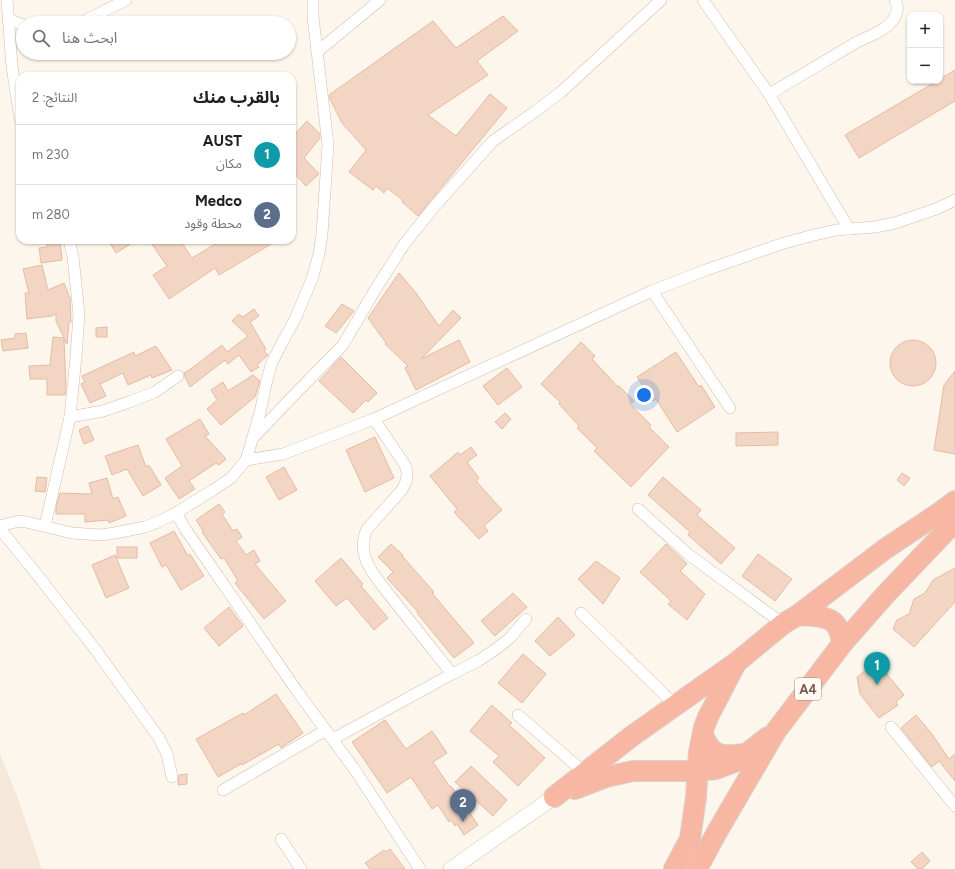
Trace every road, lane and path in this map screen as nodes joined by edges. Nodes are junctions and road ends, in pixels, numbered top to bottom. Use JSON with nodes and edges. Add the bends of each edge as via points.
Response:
{"nodes":[{"id":1,"x":7,"y":0,"type":"edge"},
{"id":2,"x":126,"y":0,"type":"edge"},
{"id":3,"x":313,"y":0,"type":"edge"},
{"id":4,"x":380,"y":0,"type":"edge"},
{"id":5,"x":661,"y":0,"type":"edge"},
{"id":6,"x":703,"y":0,"type":"edge"},
{"id":7,"x":895,"y":0,"type":"edge"},
{"id":8,"x":94,"y":16,"type":"edge"},
{"id":9,"x":8,"y":19,"type":"junction"},
{"id":10,"x":16,"y":22,"type":"edge"},
{"id":11,"x":317,"y":52,"type":"junction"},
{"id":12,"x":16,"y":92,"type":"edge"},
{"id":13,"x":770,"y":94,"type":"junction"},
{"id":14,"x":955,"y":200,"type":"edge"},
{"id":15,"x":849,"y":229,"type":"junction"},
{"id":16,"x":70,"y":244,"type":"edge"},
{"id":17,"x":652,"y":291,"type":"junction"},
{"id":18,"x":178,"y":376,"type":"dead end"},
{"id":19,"x":730,"y":408,"type":"dead end"},
{"id":20,"x":70,"y":417,"type":"junction"},
{"id":21,"x":374,"y":419,"type":"junction"},
{"id":22,"x":252,"y":440,"type":"junction"},
{"id":23,"x":246,"y":460,"type":"junction"},
{"id":24,"x":955,"y":501,"type":"edge"},
{"id":25,"x":638,"y":509,"type":"dead end"},
{"id":26,"x":176,"y":513,"type":"junction"},
{"id":27,"x":955,"y":524,"type":"edge"},
{"id":28,"x":0,"y":526,"type":"edge"},
{"id":29,"x":45,"y":526,"type":"junction"},
{"id":30,"x":0,"y":530,"type":"edge"},
{"id":31,"x":581,"y":613,"type":"dead end"},
{"id":32,"x":526,"y":620,"type":"dead end"},
{"id":33,"x":791,"y":620,"type":"junction"},
{"id":34,"x":842,"y":644,"type":"junction"},
{"id":35,"x":737,"y":662,"type":"junction"},
{"id":36,"x":452,"y":674,"type":"junction"},
{"id":37,"x":675,"y":705,"type":"junction"},
{"id":38,"x":518,"y":715,"type":"dead end"},
{"id":39,"x":891,"y":727,"type":"dead end"},
{"id":40,"x":776,"y":731,"type":"junction"},
{"id":41,"x":329,"y":734,"type":"junction"},
{"id":42,"x":703,"y":735,"type":"junction"},
{"id":43,"x":747,"y":753,"type":"junction"},
{"id":44,"x":697,"y":771,"type":"junction"},
{"id":45,"x":585,"y":773,"type":"junction"},
{"id":46,"x":172,"y":777,"type":"dead end"},
{"id":47,"x":223,"y":790,"type":"dead end"},
{"id":48,"x":554,"y":798,"type":"junction"},
{"id":49,"x":955,"y":806,"type":"edge"},
{"id":50,"x":281,"y":839,"type":"dead end"},
{"id":51,"x":302,"y":869,"type":"edge"},
{"id":52,"x":420,"y":869,"type":"edge"},
{"id":53,"x":450,"y":869,"type":"edge"},
{"id":54,"x":674,"y":869,"type":"edge"},
{"id":55,"x":697,"y":869,"type":"edge"}],
"edges":[{"from":1,"to":9,"type":"street"},
{"from":2,"to":8,"type":"street"},
{"from":3,"to":11,"type":"street"},
{"from":4,"to":11,"type":"street"},
{"from":5,"to":22,"type":"street","via":[[561,92],[493,140],[405,243],[343,345]]},
{"from":6,"to":13,"type":"street"},
{"from":7,"to":13,"type":"street","via":[[898,11],[887,26]]},
{"from":9,"to":10,"type":"street"},
{"from":9,"to":12,"type":"street"},
{"from":11,"to":22,"type":"street","via":[[328,145],[319,254],[296,317],[272,362]]},
{"from":13,"to":15,"type":"street"},
{"from":14,"to":15,"type":"street","via":[[895,223]]},
{"from":15,"to":17,"type":"street","via":[[816,234],[781,244]]},
{"from":16,"to":20,"type":"street","via":[[79,314]]},
{"from":17,"to":19,"type":"street"},
{"from":17,"to":21,"type":"street"},
{"from":18,"to":20,"type":"street","via":[[155,392],[103,412]]},
{"from":20,"to":29,"type":"street"},
{"from":21,"to":23,"type":"street","via":[[283,454]]},
{"from":21,"to":36,"type":"street","via":[[405,465],[407,476],[402,491],[367,529],[363,543],[366,561]]},
{"from":22,"to":23,"type":"street"},
{"from":23,"to":26,"type":"street","via":[[230,478]]},
{"from":24,"to":33,"type":"highway","via":[[885,549]]},
{"from":25,"to":33,"type":"street","via":[[688,554]]},
{"from":26,"to":29,"type":"street","via":[[145,527],[115,534],[72,533]]},
{"from":26,"to":41,"type":"street","via":[[269,651]]},
{"from":27,"to":34,"type":"highway","number":"A4","via":[[885,595]]},
{"from":28,"to":29,"type":"street","via":[[19,521]]},
{"from":30,"to":46,"type":"street","via":[[95,649],[155,732],[167,754]]},
{"from":31,"to":37,"type":"street"},
{"from":32,"to":36,"type":"street","via":[[496,649]]},
{"from":33,"to":34,"type":"highway","via":[[822,617],[832,621],[841,633]]},
{"from":33,"to":35,"type":"highway"},
{"from":34,"to":40,"type":"highway","number":"A4"},
{"from":35,"to":37,"type":"highway"},
{"from":35,"to":42,"type":"highway","via":[[708,717]]},
{"from":36,"to":41,"type":"street"},
{"from":37,"to":45,"type":"highway"},
{"from":38,"to":45,"type":"street"},
{"from":39,"to":49,"type":"street"},
{"from":40,"to":43,"type":"highway"},
{"from":40,"to":55,"type":"highway","number":"A4"},
{"from":41,"to":47,"type":"street"},
{"from":41,"to":52,"type":"street"},
{"from":42,"to":43,"type":"highway","via":[[707,745],[717,753]]},
{"from":42,"to":44,"type":"highway"},
{"from":43,"to":44,"type":"highway","via":[[716,769]]},
{"from":44,"to":48,"type":"highway","via":[[621,773]]},
{"from":44,"to":54,"type":"highway","via":[[690,839]]},
{"from":45,"to":48,"type":"highway"},
{"from":48,"to":53,"type":"main road"},
{"from":50,"to":51,"type":"street"}]}
